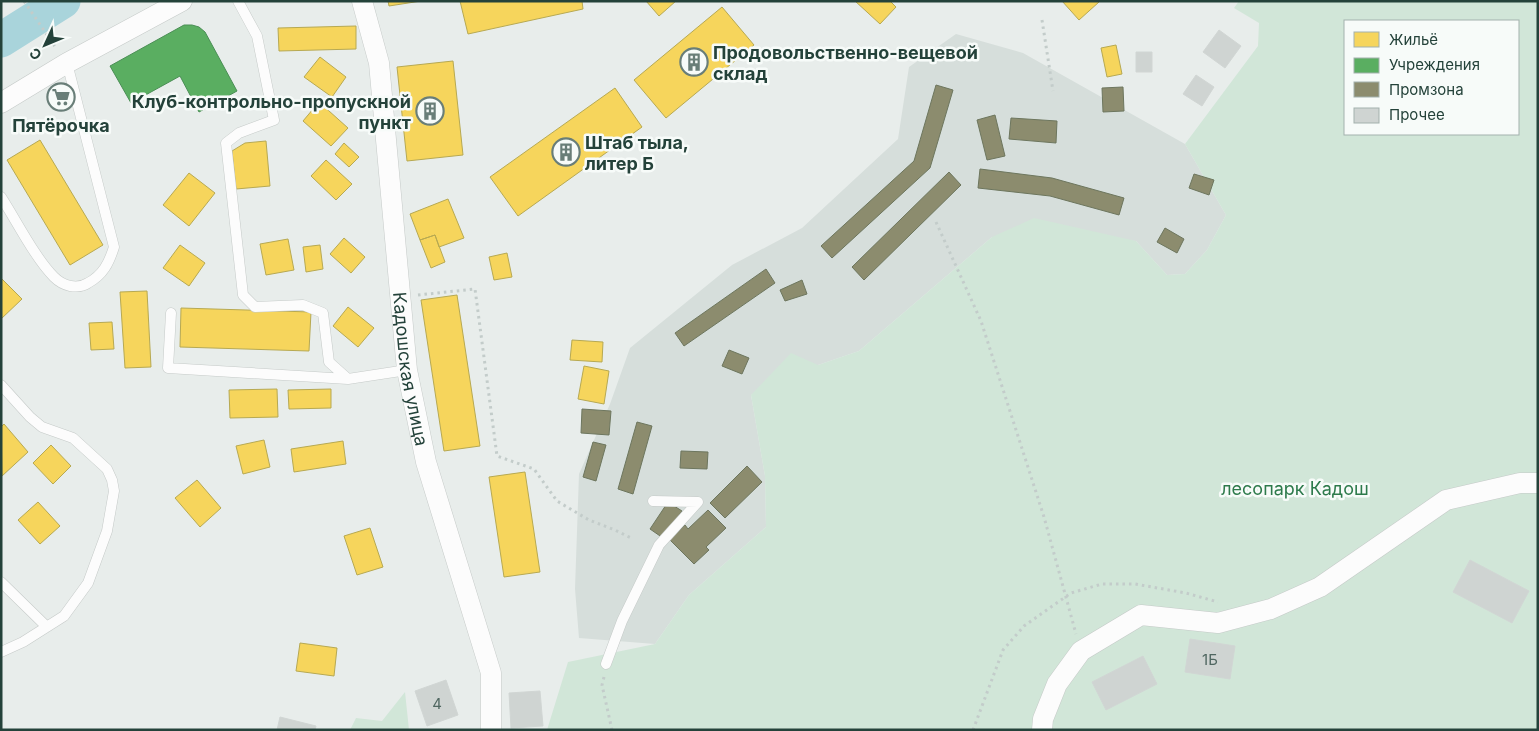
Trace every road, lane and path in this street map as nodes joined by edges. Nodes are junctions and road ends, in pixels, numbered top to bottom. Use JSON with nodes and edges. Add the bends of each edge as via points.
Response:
{"nodes":[{"id":1,"x":24,"y":1,"type":"edge"},
{"id":2,"x":182,"y":1,"type":"edge"},
{"id":3,"x":238,"y":1,"type":"edge"},
{"id":4,"x":362,"y":1,"type":"edge"},
{"id":5,"x":1042,"y":20,"type":"dead end"},
{"id":6,"x":67,"y":63,"type":"junction"},
{"id":7,"x":1053,"y":91,"type":"dead end"},
{"id":8,"x":1,"y":103,"type":"edge"},
{"id":9,"x":1,"y":196,"type":"edge"},
{"id":10,"x":936,"y":222,"type":"dead end"},
{"id":11,"x":400,"y":297,"type":"junction"},
{"id":12,"x":170,"y":313,"type":"dead end"},
{"id":13,"x":408,"y":370,"type":"junction"},
{"id":14,"x":348,"y":379,"type":"junction"},
{"id":15,"x":1,"y":385,"type":"edge"},
{"id":16,"x":1538,"y":483,"type":"edge"},
{"id":17,"x":653,"y":501,"type":"dead end"},
{"id":18,"x":633,"y":539,"type":"dead end"},
{"id":19,"x":1,"y":582,"type":"edge"},
{"id":20,"x":1066,"y":596,"type":"junction"},
{"id":21,"x":1236,"y":619,"type":"junction"},
{"id":22,"x":47,"y":627,"type":"junction"},
{"id":23,"x":1081,"y":651,"type":"junction"},
{"id":24,"x":1,"y":652,"type":"edge"},
{"id":25,"x":606,"y":664,"type":"joint"},
{"id":26,"x":491,"y":730,"type":"edge"},
{"id":27,"x":612,"y":730,"type":"edge"},
{"id":28,"x":973,"y":730,"type":"edge"},
{"id":29,"x":1042,"y":730,"type":"edge"}],
"edges":[{"from":1,"to":6,"type":"path"},
{"from":2,"to":6,"type":"street"},
{"from":3,"to":14,"type":"lane","via":[[257,36],[274,120],[239,133],[226,143],[243,294],[255,307],[303,305],[323,313],[329,362]]},
{"from":4,"to":11,"type":"street","name":"Кадошская улица","via":[[379,63]]},
{"from":5,"to":7,"type":"path"},
{"from":6,"to":8,"type":"street"},
{"from":6,"to":9,"type":"lane","via":[[114,247],[109,263],[98,278],[81,288],[55,278]]},
{"from":10,"to":20,"type":"path","via":[[981,321]]},
{"from":11,"to":13,"type":"street","name":"Кадошская улица"},
{"from":11,"to":18,"type":"path","via":[[475,289],[497,456],[534,469],[557,501],[589,520]]},
{"from":12,"to":14,"type":"lane","via":[[168,368]]},
{"from":13,"to":14,"type":"lane"},
{"from":13,"to":26,"type":"street","name":"Кадошская улица","via":[[426,462],[491,673]]},
{"from":15,"to":22,"type":"lane","via":[[42,427],[73,438],[107,469],[112,480],[114,491],[107,531],[88,583],[64,616]]},
{"from":16,"to":21,"type":"street","via":[[1520,483],[1446,500],[1320,587],[1271,609]]},
{"from":17,"to":25,"type":"lane","via":[[698,502],[659,545],[622,621]]},
{"from":19,"to":22,"type":"lane"},
{"from":20,"to":21,"type":"path","via":[[1102,584],[1136,584],[1214,600],[1228,608]]},
{"from":20,"to":23,"type":"path"},
{"from":20,"to":28,"type":"path","via":[[1024,626],[1003,650]]},
{"from":21,"to":23,"type":"street","via":[[1218,623],[1141,615]]},
{"from":22,"to":24,"type":"lane"},
{"from":23,"to":29,"type":"street","via":[[1057,684]]},
{"from":25,"to":27,"type":"path","via":[[602,685]]}]}
